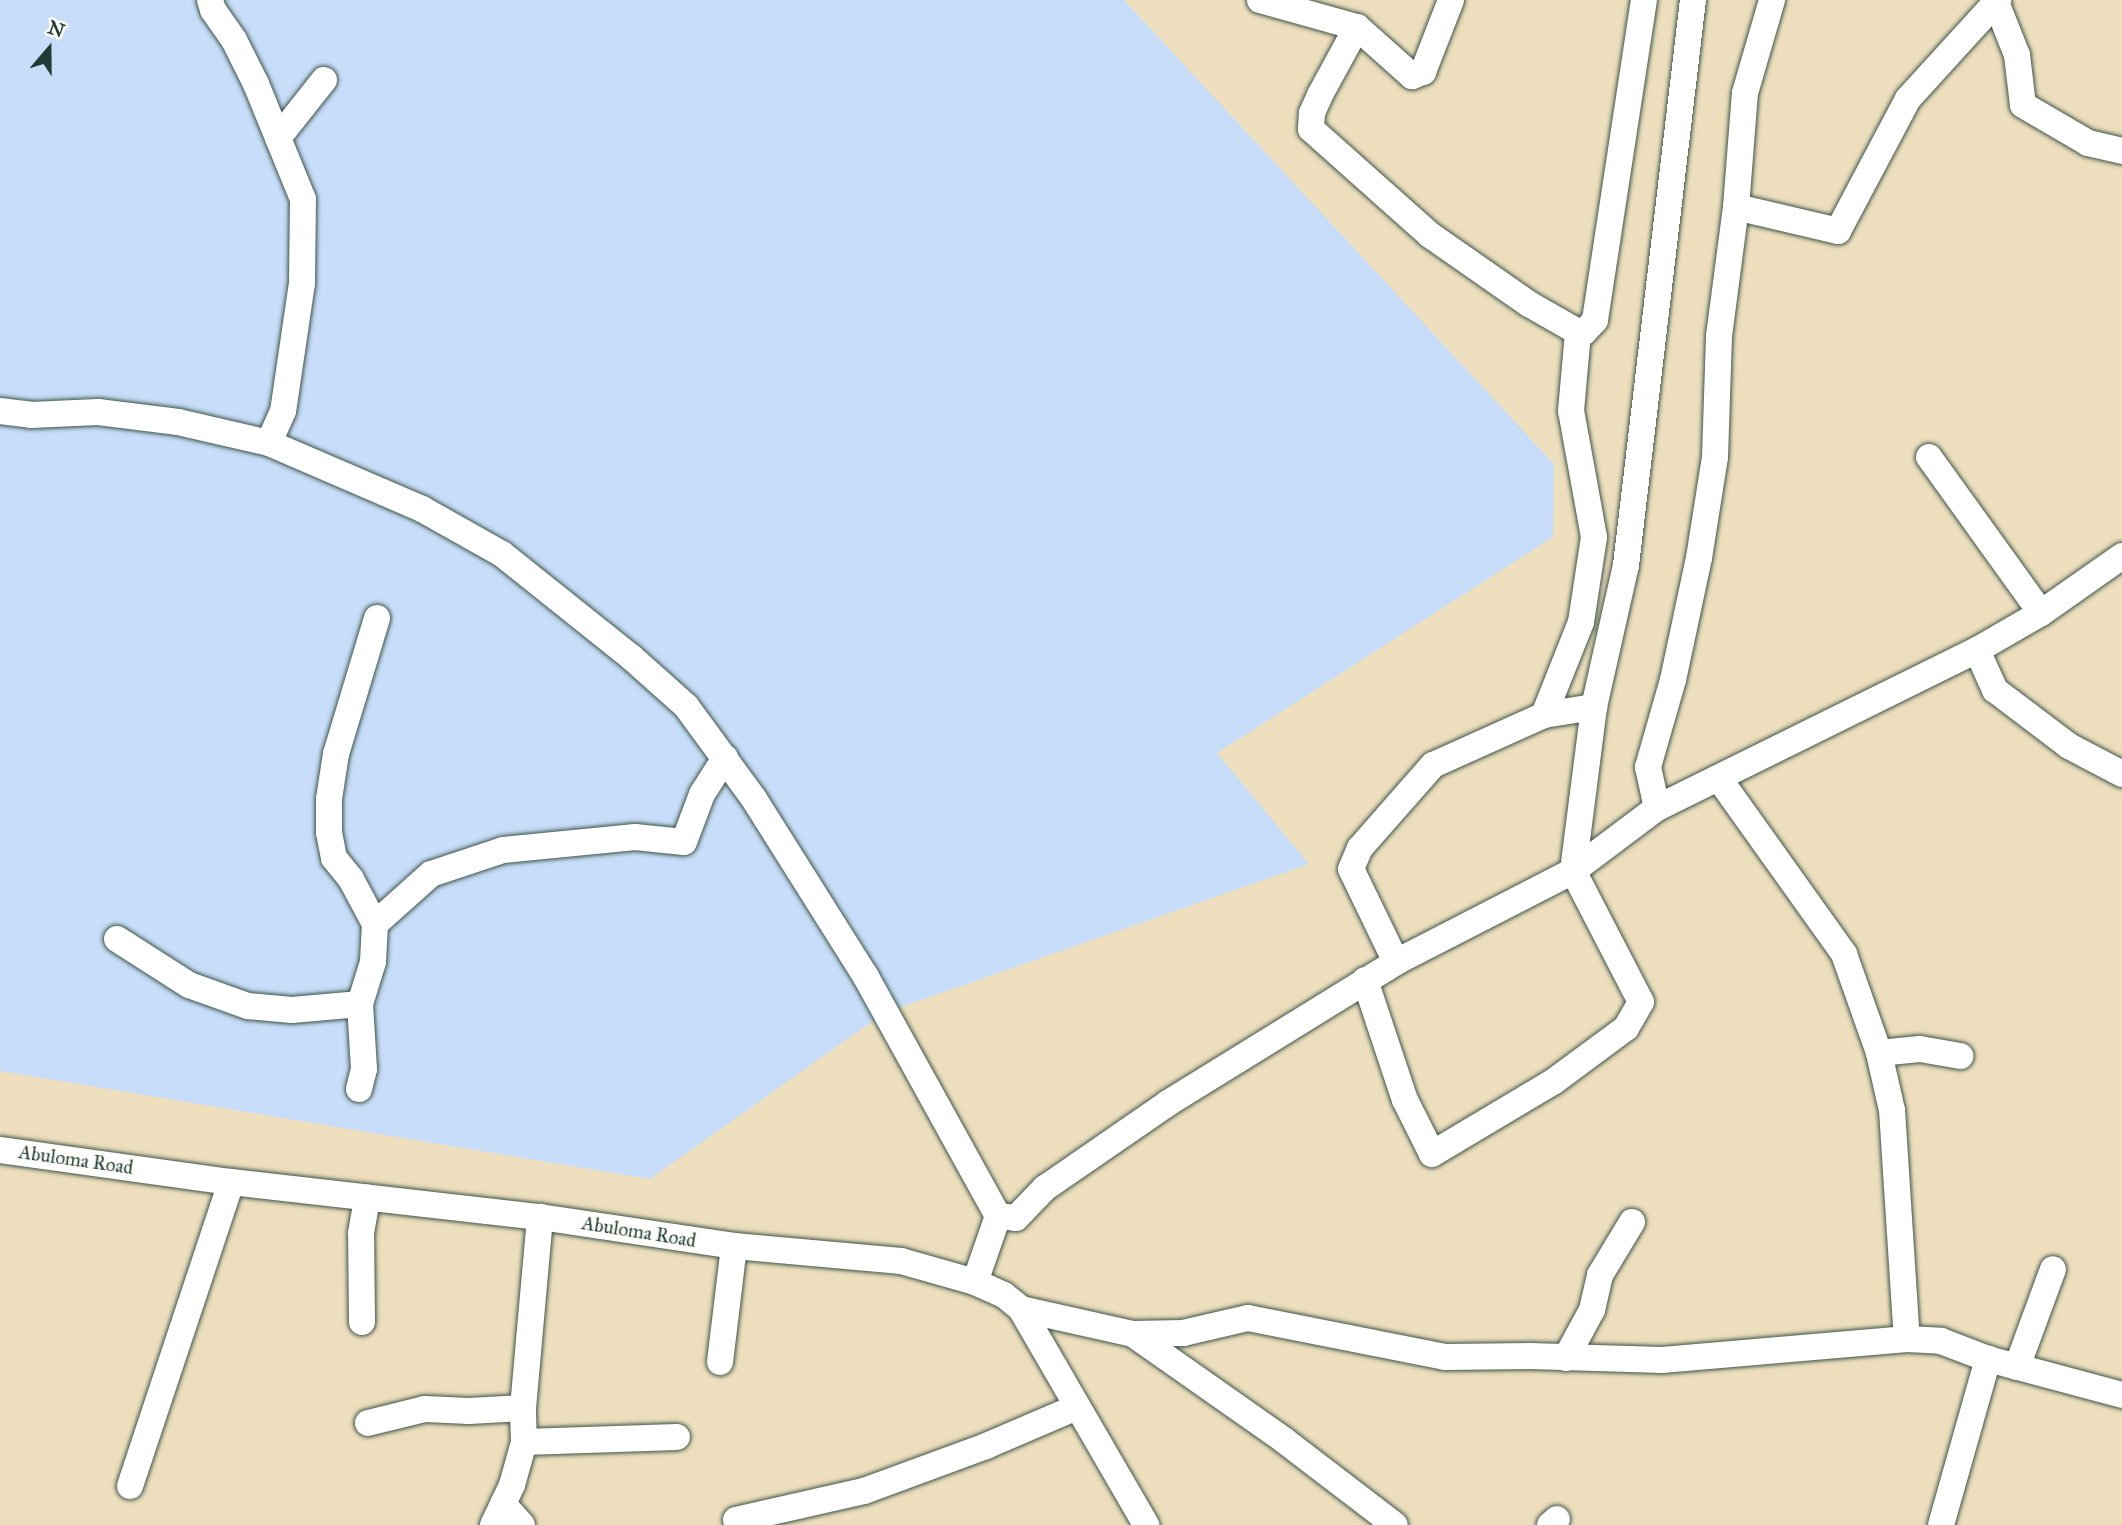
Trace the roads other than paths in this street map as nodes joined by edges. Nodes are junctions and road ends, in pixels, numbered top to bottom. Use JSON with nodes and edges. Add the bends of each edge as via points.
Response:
{"nodes":[{"id":1,"x":210,"y":0,"type":"edge"},
{"id":2,"x":1260,"y":0,"type":"edge"},
{"id":3,"x":1451,"y":0,"type":"edge"},
{"id":4,"x":1644,"y":0,"type":"edge"},
{"id":5,"x":1693,"y":0,"type":"edge"},
{"id":6,"x":1772,"y":0,"type":"edge"},
{"id":7,"x":1997,"y":1,"type":"edge"},
{"id":8,"x":1357,"y":27,"type":"junction"},
{"id":9,"x":324,"y":80,"type":"dead end"},
{"id":10,"x":278,"y":138,"type":"junction"},
{"id":11,"x":2122,"y":151,"type":"edge"},
{"id":12,"x":1736,"y":207,"type":"junction"},
{"id":13,"x":1578,"y":332,"type":"junction"},
{"id":14,"x":0,"y":411,"type":"edge"},
{"id":15,"x":269,"y":443,"type":"junction"},
{"id":16,"x":1929,"y":457,"type":"dead end"},
{"id":17,"x":2122,"y":555,"type":"edge"},
{"id":18,"x":2040,"y":613,"type":"junction"},
{"id":19,"x":377,"y":618,"type":"dead end"},
{"id":20,"x":1976,"y":650,"type":"junction"},
{"id":21,"x":1594,"y":707,"type":"junction"},
{"id":22,"x":1544,"y":715,"type":"junction"},
{"id":23,"x":724,"y":758,"type":"junction"},
{"id":24,"x":2122,"y":774,"type":"edge"},
{"id":25,"x":1720,"y":780,"type":"junction"},
{"id":26,"x":1657,"y":808,"type":"junction"},
{"id":27,"x":1573,"y":871,"type":"junction"},
{"id":28,"x":374,"y":924,"type":"junction"},
{"id":29,"x":117,"y":939,"type":"dead end"},
{"id":30,"x":1396,"y":962,"type":"junction"},
{"id":31,"x":1365,"y":980,"type":"junction"},
{"id":32,"x":360,"y":1004,"type":"junction"},
{"id":33,"x":1879,"y":1053,"type":"junction"},
{"id":34,"x":1960,"y":1056,"type":"dead end"},
{"id":35,"x":359,"y":1089,"type":"dead end"},
{"id":36,"x":0,"y":1150,"type":"edge"},
{"id":37,"x":231,"y":1181,"type":"junction"},
{"id":38,"x":367,"y":1198,"type":"junction"},
{"id":39,"x":998,"y":1216,"type":"junction"},
{"id":40,"x":540,"y":1217,"type":"junction"},
{"id":41,"x":1632,"y":1222,"type":"dead end"},
{"id":42,"x":734,"y":1246,"type":"junction"},
{"id":43,"x":2053,"y":1269,"type":"dead end"},
{"id":44,"x":975,"y":1282,"type":"junction"},
{"id":45,"x":1021,"y":1309,"type":"junction"},
{"id":46,"x":362,"y":1322,"type":"dead end"},
{"id":47,"x":1133,"y":1334,"type":"junction"},
{"id":48,"x":1907,"y":1339,"type":"junction"},
{"id":49,"x":1566,"y":1358,"type":"junction"},
{"id":50,"x":1988,"y":1359,"type":"junction"},
{"id":51,"x":720,"y":1362,"type":"dead end"},
{"id":52,"x":2017,"y":1367,"type":"junction"},
{"id":53,"x":2122,"y":1395,"type":"edge"},
{"id":54,"x":1077,"y":1407,"type":"junction"},
{"id":55,"x":523,"y":1408,"type":"junction"},
{"id":56,"x":368,"y":1423,"type":"dead end"},
{"id":57,"x":677,"y":1437,"type":"dead end"},
{"id":58,"x":524,"y":1442,"type":"junction"},
{"id":59,"x":130,"y":1486,"type":"dead end"},
{"id":60,"x":498,"y":1514,"type":"edge"},
{"id":61,"x":736,"y":1520,"type":"dead end"},
{"id":62,"x":522,"y":1525,"type":"edge"},
{"id":63,"x":1146,"y":1525,"type":"edge"},
{"id":64,"x":1395,"y":1525,"type":"edge"},
{"id":65,"x":1941,"y":1525,"type":"edge"}],
"edges":[{"from":1,"to":10,"type":"street","via":[[256,84]]},
{"from":2,"to":8,"type":"street"},
{"from":3,"to":8,"type":"street","via":[[1420,76],[1412,76]]},
{"from":4,"to":13,"type":"street","via":[[1595,320],[1589,330]]},
{"from":5,"to":21,"type":"street","via":[[1626,565]]},
{"from":6,"to":12,"type":"street","via":[[1745,93]]},
{"from":7,"to":11,"type":"street","via":[[2017,55],[2023,105],[2088,143]]},
{"from":7,"to":12,"type":"street","via":[[1908,99],[1838,231]]},
{"from":8,"to":13,"type":"street","via":[[1320,95],[1311,129],[1430,235]]},
{"from":9,"to":10,"type":"street"},
{"from":10,"to":15,"type":"street","via":[[303,199],[302,283],[283,411]]},
{"from":12,"to":26,"type":"street","via":[[1719,336],[1715,457],[1673,680],[1648,767]]},
{"from":13,"to":22,"type":"street","via":[[1571,411],[1594,537],[1581,622]]},
{"from":14,"to":15,"type":"street","via":[[31,415],[98,412],[178,422]]},
{"from":15,"to":23,"type":"street","via":[[422,509],[502,554],[686,706]]},
{"from":16,"to":18,"type":"street"},
{"from":17,"to":18,"type":"street"},
{"from":18,"to":20,"type":"street"},
{"from":19,"to":28,"type":"street","via":[[336,754],[329,833],[334,858],[351,879]]},
{"from":20,"to":24,"type":"street","via":[[1996,690],[2069,746]]},
{"from":20,"to":25,"type":"street"},
{"from":21,"to":22,"type":"street"},
{"from":21,"to":27,"type":"street"},
{"from":22,"to":30,"type":"street","via":[[1433,765],[1360,848],[1351,869]]},
{"from":23,"to":28,"type":"street","via":[[702,794],[684,842],[635,837],[503,850],[431,874]]},
{"from":23,"to":39,"type":"street","via":[[866,976]]},
{"from":25,"to":26,"type":"street"},
{"from":25,"to":33,"type":"street","via":[[1844,954]]},
{"from":26,"to":27,"type":"street"},
{"from":27,"to":30,"type":"street"},
{"from":27,"to":31,"type":"street","via":[[1641,1002],[1626,1028],[1553,1082],[1432,1154],[1405,1100]]},
{"from":28,"to":32,"type":"street","via":[[373,962]]},
{"from":29,"to":32,"type":"street","via":[[189,985],[248,1006],[292,1010]]},
{"from":30,"to":31,"type":"street"},
{"from":31,"to":39,"type":"street","via":[[1168,1103],[1045,1188],[1016,1218]]},
{"from":32,"to":35,"type":"street","via":[[364,1069]]},
{"from":33,"to":34,"type":"street","via":[[1920,1049]]},
{"from":33,"to":48,"type":"street","via":[[1892,1110]]},
{"from":36,"to":37,"type":"street","name":"Abuloma Road"},
{"from":37,"to":38,"type":"street","name":"Abuloma Road"},
{"from":37,"to":59,"type":"street"},
{"from":38,"to":40,"type":"street","name":"Abuloma Road"},
{"from":38,"to":46,"type":"street","via":[[361,1233]]},
{"from":39,"to":44,"type":"street"},
{"from":40,"to":42,"type":"street","name":"Abuloma Road"},
{"from":40,"to":55,"type":"street"},
{"from":41,"to":49,"type":"street","via":[[1600,1275],[1592,1310]]},
{"from":42,"to":44,"type":"street","name":"Abuloma Road","via":[[901,1261]]},
{"from":42,"to":51,"type":"street"},
{"from":43,"to":52,"type":"street"},
{"from":44,"to":45,"type":"street","name":"Abuloma Road"},
{"from":45,"to":47,"type":"street"},
{"from":45,"to":54,"type":"street","name":"Abuloma Road"},
{"from":47,"to":49,"type":"street","via":[[1183,1333],[1248,1318],[1446,1357]]},
{"from":47,"to":64,"type":"street"},
{"from":48,"to":49,"type":"street","via":[[1662,1360]]},
{"from":48,"to":50,"type":"street","via":[[1941,1341]]},
{"from":50,"to":52,"type":"street"},
{"from":50,"to":65,"type":"street"},
{"from":52,"to":53,"type":"street"},
{"from":54,"to":61,"type":"street","via":[[864,1491]]},
{"from":54,"to":63,"type":"street","name":"Abuloma Road"},
{"from":55,"to":56,"type":"street","via":[[425,1409]]},
{"from":55,"to":58,"type":"street"},
{"from":57,"to":58,"type":"street"},
{"from":58,"to":60,"type":"street"},
{"from":60,"to":62,"type":"street"}]}
